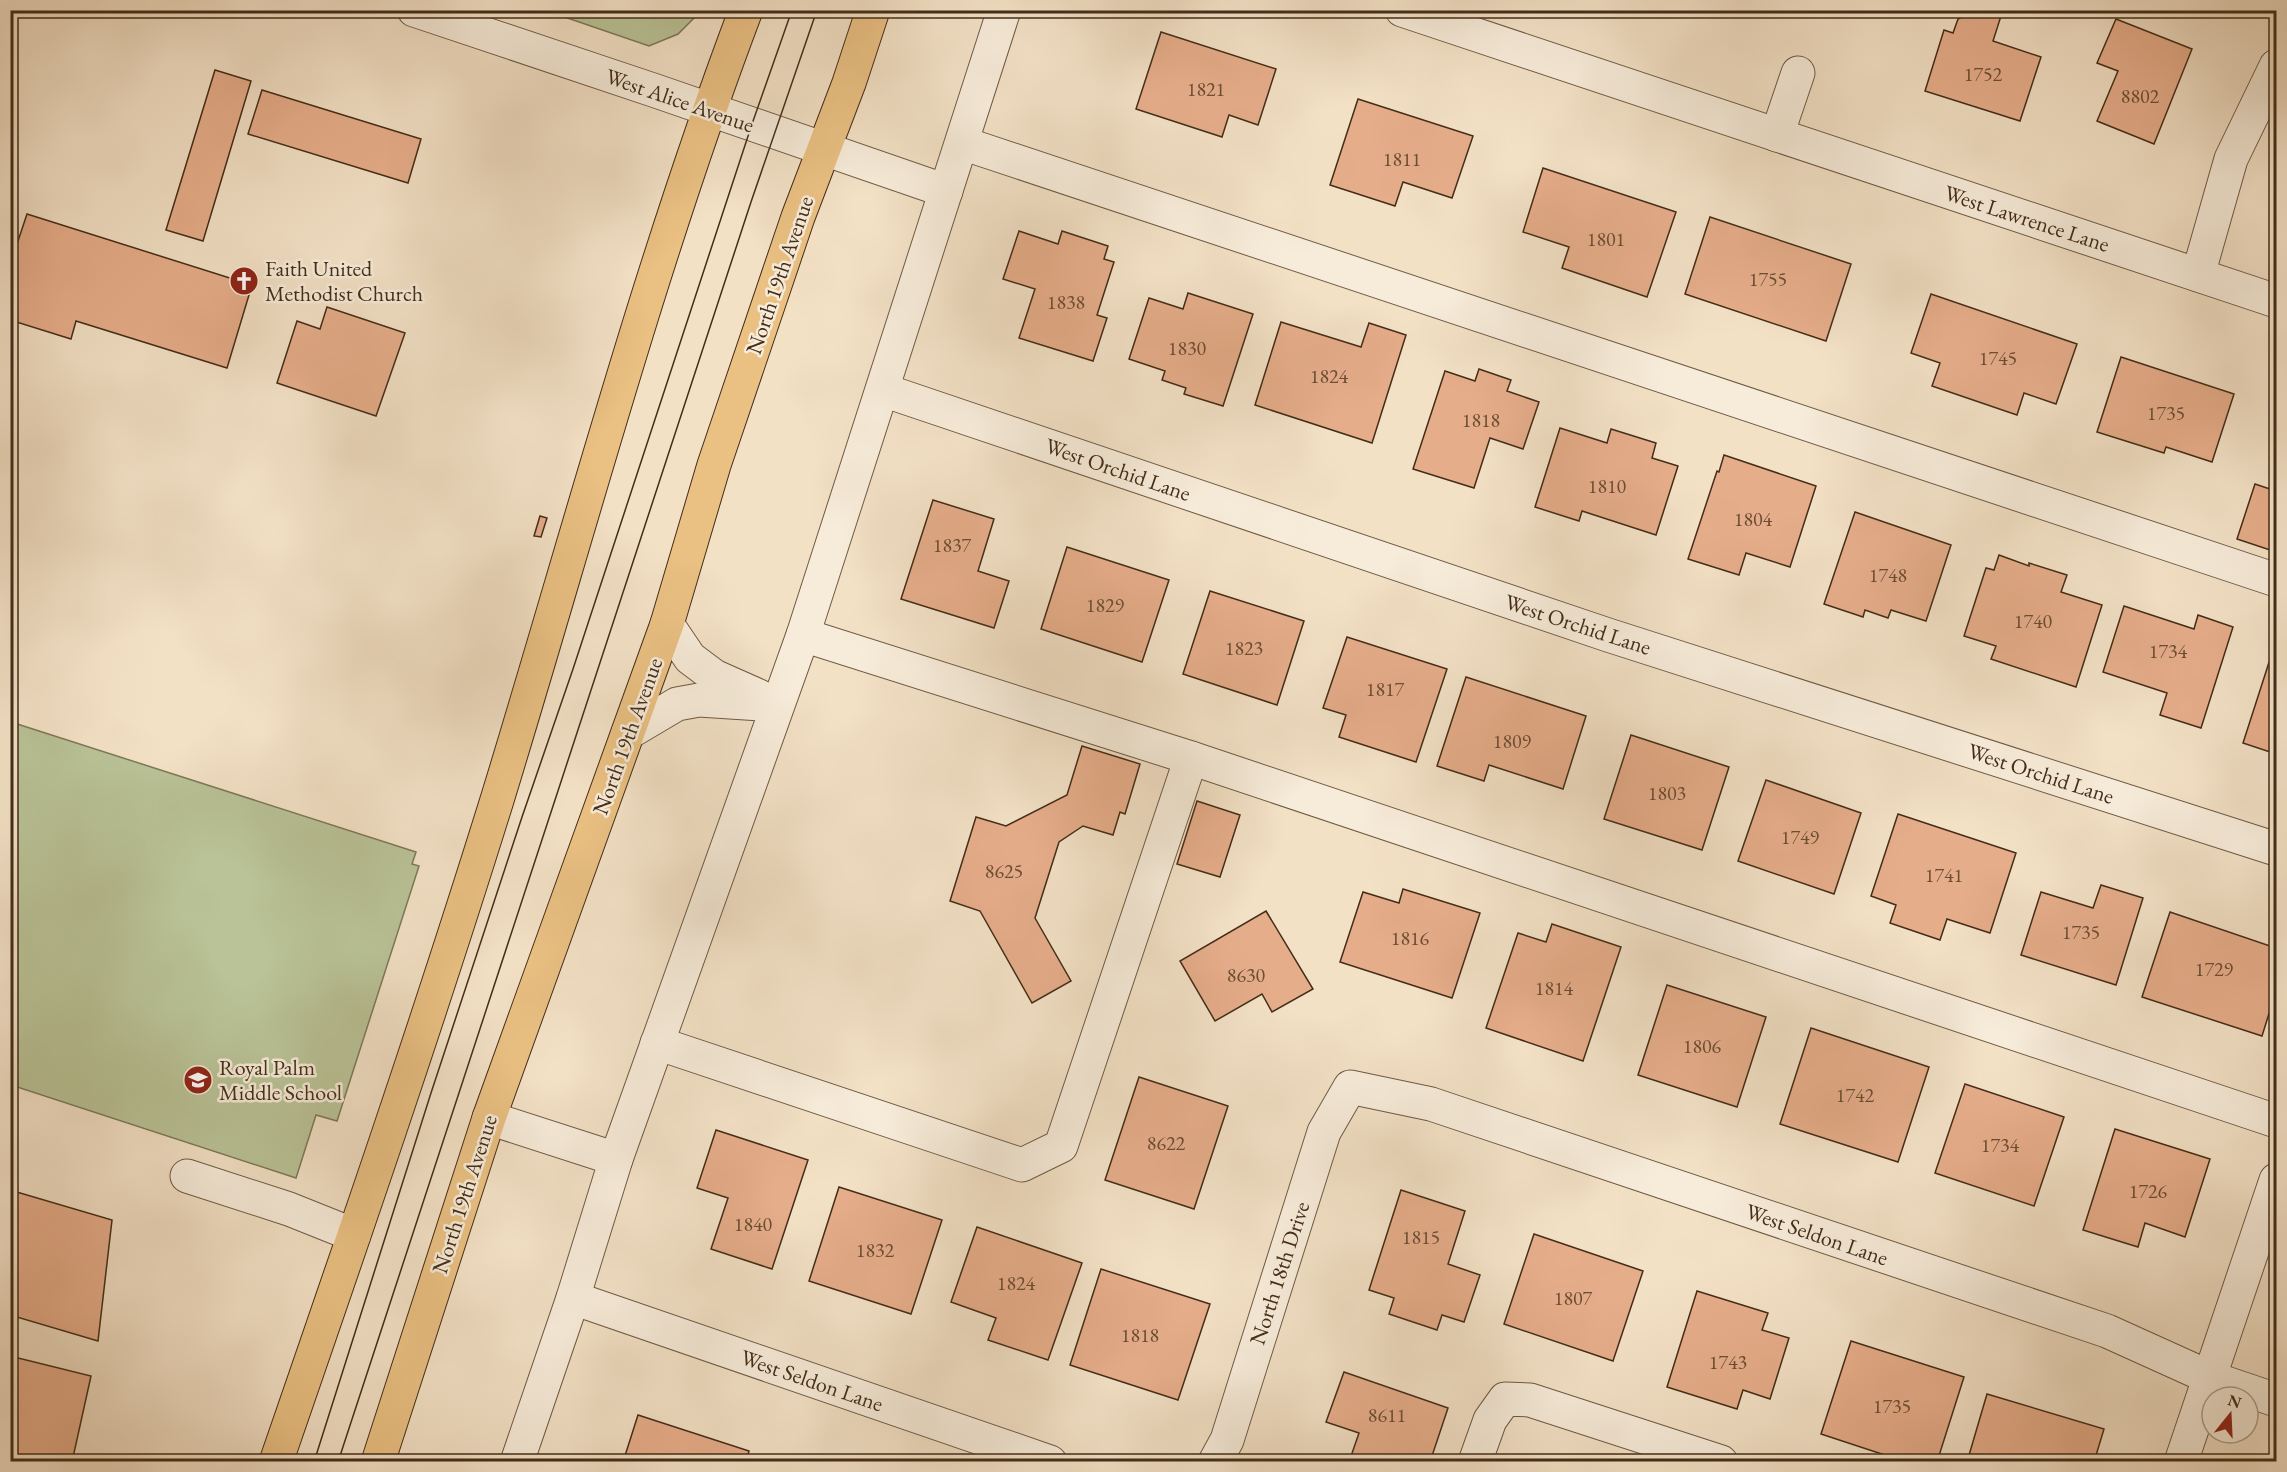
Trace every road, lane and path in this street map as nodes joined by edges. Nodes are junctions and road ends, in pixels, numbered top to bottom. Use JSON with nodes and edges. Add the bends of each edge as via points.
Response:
{"nodes":[{"id":1,"x":414,"y":10,"type":"edge"},
{"id":2,"x":746,"y":10,"type":"edge"},
{"id":3,"x":873,"y":10,"type":"edge"},
{"id":4,"x":1004,"y":10,"type":"edge"},
{"id":5,"x":1402,"y":10,"type":"edge"},
{"id":6,"x":2277,"y":66,"type":"edge"},
{"id":7,"x":1798,"y":73,"type":"dead end"},
{"id":8,"x":710,"y":111,"type":"junction"},
{"id":9,"x":1777,"y":135,"type":"junction"},
{"id":10,"x":962,"y":143,"type":"junction"},
{"id":11,"x":824,"y":149,"type":"junction"},
{"id":12,"x":946,"y":191,"type":"junction"},
{"id":13,"x":2198,"y":275,"type":"junction"},
{"id":14,"x":2277,"y":301,"type":"edge"},
{"id":15,"x":883,"y":390,"type":"junction"},
{"id":16,"x":2277,"y":580,"type":"edge"},
{"id":17,"x":667,"y":624,"type":"junction"},
{"id":18,"x":803,"y":635,"type":"junction"},
{"id":19,"x":777,"y":705,"type":"junction"},
{"id":20,"x":628,"y":733,"type":"junction"},
{"id":21,"x":1191,"y":758,"type":"junction"},
{"id":22,"x":2277,"y":849,"type":"edge"},
{"id":23,"x":657,"y":1043,"type":"junction"},
{"id":24,"x":1350,"y":1087,"type":"joint"},
{"id":25,"x":489,"y":1118,"type":"junction"},
{"id":26,"x":2277,"y":1121,"type":"edge"},
{"id":27,"x":616,"y":1159,"type":"junction"},
{"id":28,"x":187,"y":1176,"type":"dead end"},
{"id":29,"x":2277,"y":1180,"type":"edge"},
{"id":30,"x":354,"y":1235,"type":"junction"},
{"id":31,"x":573,"y":1298,"type":"junction"},
{"id":32,"x":2211,"y":1378,"type":"junction"},
{"id":33,"x":2277,"y":1400,"type":"edge"},
{"id":34,"x":276,"y":1461,"type":"edge"},
{"id":35,"x":378,"y":1461,"type":"edge"},
{"id":36,"x":517,"y":1461,"type":"edge"},
{"id":37,"x":1050,"y":1461,"type":"edge"},
{"id":38,"x":1215,"y":1461,"type":"edge"},
{"id":39,"x":1475,"y":1461,"type":"edge"},
{"id":40,"x":1721,"y":1461,"type":"edge"},
{"id":41,"x":2181,"y":1461,"type":"edge"}],
"edges":[{"from":1,"to":8,"type":"street","name":"West Alice Avenue"},
{"from":2,"to":8,"type":"main road"},
{"from":3,"to":11,"type":"main road","name":"North 19th Avenue"},
{"from":4,"to":10,"type":"street"},
{"from":5,"to":9,"type":"street","name":"West Lawrence Lane"},
{"from":6,"to":13,"type":"street","via":[[2231,159]]},
{"from":7,"to":9,"type":"street"},
{"from":8,"to":11,"type":"street","name":"West Alice Avenue"},
{"from":8,"to":30,"type":"main road","via":[[635,335],[439,985]]},
{"from":9,"to":13,"type":"street","name":"West Lawrence Lane"},
{"from":10,"to":12,"type":"street"},
{"from":10,"to":16,"type":"street"},
{"from":11,"to":12,"type":"street","name":"West Alice Avenue"},
{"from":11,"to":17,"type":"main road","name":"North 19th Avenue","via":[[714,465]]},
{"from":12,"to":15,"type":"street"},
{"from":13,"to":14,"type":"street","name":"West Lawrence Lane"},
{"from":15,"to":18,"type":"street"},
{"from":15,"to":22,"type":"street","name":"West Orchid Lane","via":[[1608,634]]},
{"from":17,"to":19,"type":"street","via":[[690,658],[714,676]]},
{"from":17,"to":20,"type":"main road","name":"North 19th Avenue"},
{"from":18,"to":19,"type":"street"},
{"from":18,"to":21,"type":"street"},
{"from":19,"to":20,"type":"street","via":[[699,700],[677,704]]},
{"from":19,"to":23,"type":"street"},
{"from":20,"to":25,"type":"main road","name":"North 19th Avenue"},
{"from":21,"to":23,"type":"street","via":[[1061,1146],[1022,1165]]},
{"from":21,"to":26,"type":"street"},
{"from":23,"to":27,"type":"street"},
{"from":24,"to":32,"type":"street","name":"West Seldon Lane","via":[[1431,1104],[2096,1327]]},
{"from":24,"to":38,"type":"street","name":"North 18th Drive","via":[[1324,1132],[1227,1440]]},
{"from":25,"to":27,"type":"street"},
{"from":25,"to":35,"type":"main road","name":"North 19th Avenue"},
{"from":27,"to":31,"type":"street"},
{"from":28,"to":30,"type":"street"},
{"from":29,"to":32,"type":"street"},
{"from":30,"to":34,"type":"main road"},
{"from":31,"to":36,"type":"street"},
{"from":31,"to":37,"type":"street","name":"West Seldon Lane"},
{"from":32,"to":33,"type":"street","name":"West Seldon Lane"},
{"from":32,"to":41,"type":"street"},
{"from":39,"to":40,"type":"street","via":[[1490,1420],[1505,1399],[1530,1400]]}]}
